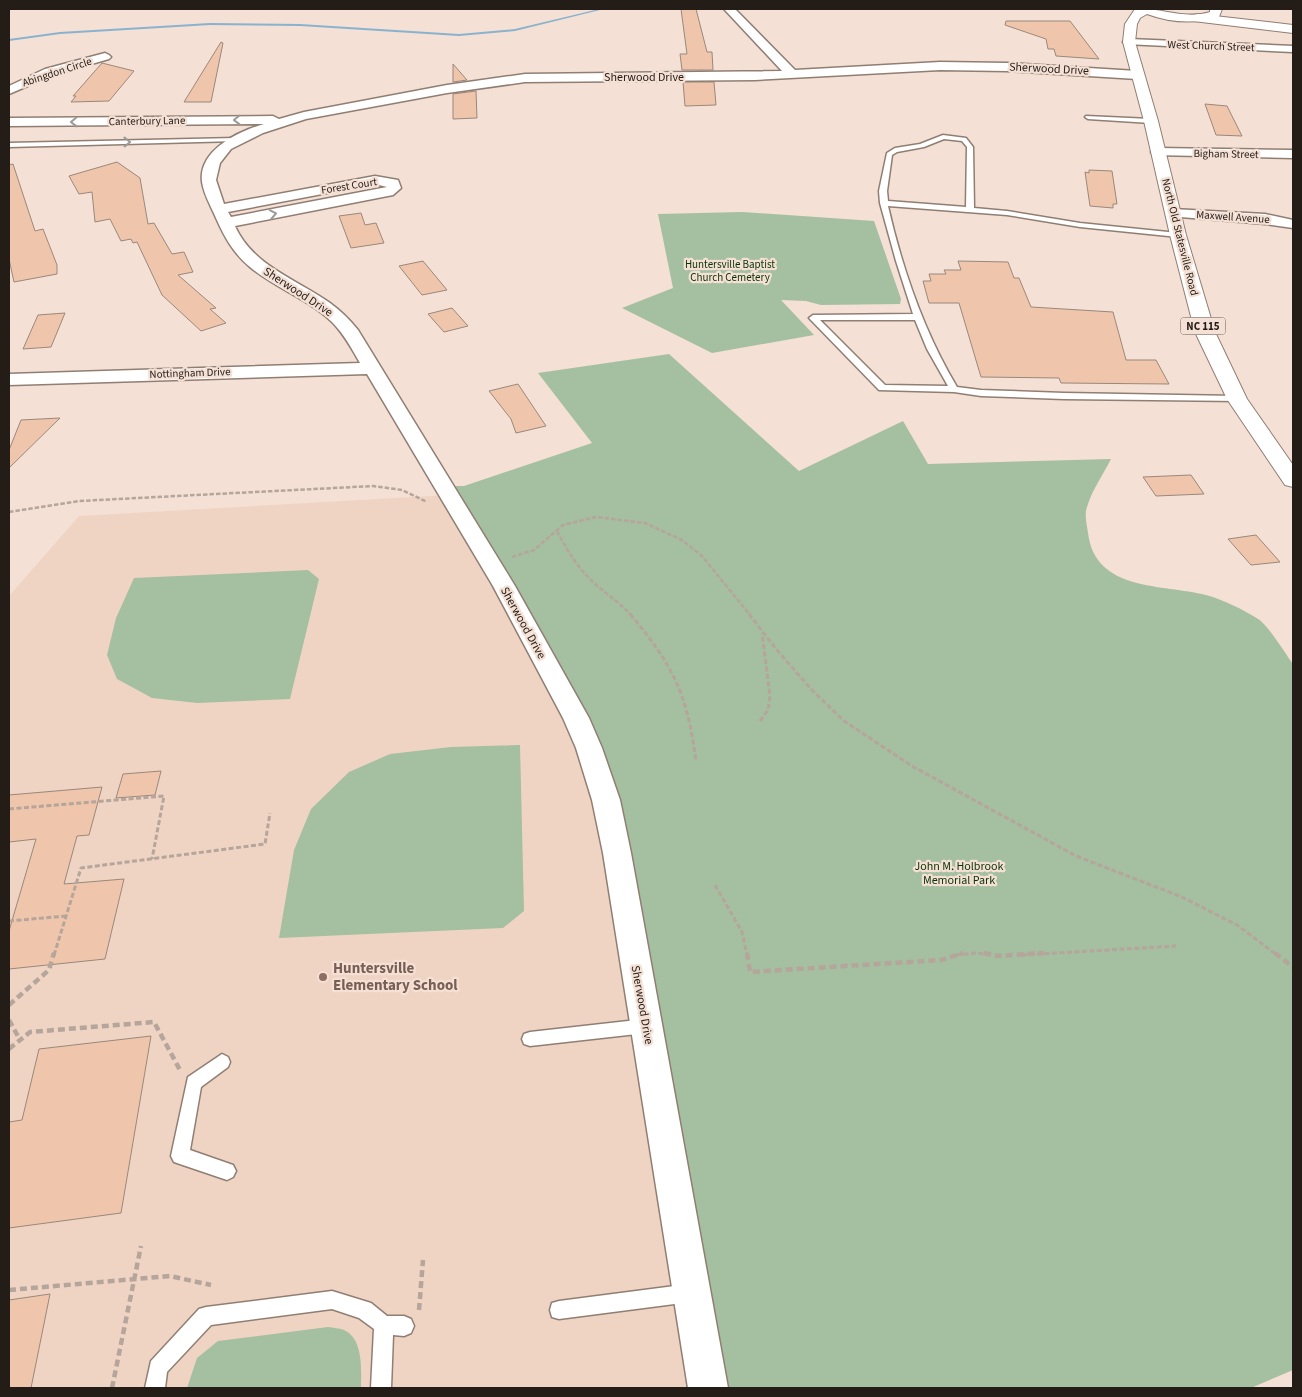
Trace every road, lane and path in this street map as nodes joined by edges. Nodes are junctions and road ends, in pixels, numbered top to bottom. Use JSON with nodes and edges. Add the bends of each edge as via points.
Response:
{"nodes":[{"id":1,"x":729,"y":9,"type":"edge"},
{"id":2,"x":1216,"y":9,"type":"edge"},
{"id":3,"x":1138,"y":10,"type":"edge"},
{"id":4,"x":1196,"y":18,"type":"junction"},
{"id":5,"x":1158,"y":25,"type":"dead end"},
{"id":6,"x":1290,"y":29,"type":"edge"},
{"id":7,"x":1133,"y":35,"type":"junction"},
{"id":8,"x":1293,"y":49,"type":"edge"},
{"id":9,"x":105,"y":57,"type":"dead end"},
{"id":10,"x":792,"y":74,"type":"junction"},
{"id":11,"x":1137,"y":75,"type":"junction"},
{"id":12,"x":9,"y":90,"type":"edge"},
{"id":13,"x":1088,"y":117,"type":"dead end"},
{"id":14,"x":285,"y":121,"type":"junction"},
{"id":15,"x":1151,"y":121,"type":"junction"},
{"id":16,"x":9,"y":122,"type":"edge"},
{"id":17,"x":236,"y":140,"type":"junction"},
{"id":18,"x":9,"y":145,"type":"edge"},
{"id":19,"x":1158,"y":152,"type":"junction"},
{"id":20,"x":1293,"y":154,"type":"edge"},
{"id":21,"x":884,"y":203,"type":"junction"},
{"id":22,"x":970,"y":209,"type":"junction"},
{"id":23,"x":1173,"y":213,"type":"junction"},
{"id":24,"x":222,"y":216,"type":"junction"},
{"id":25,"x":1293,"y":224,"type":"edge"},
{"id":26,"x":1178,"y":235,"type":"junction"},
{"id":27,"x":918,"y":317,"type":"junction"},
{"id":28,"x":372,"y":368,"type":"junction"},
{"id":29,"x":9,"y":380,"type":"edge"},
{"id":30,"x":954,"y":389,"type":"junction"},
{"id":31,"x":1237,"y":399,"type":"junction"},
{"id":32,"x":1293,"y":480,"type":"edge"},
{"id":33,"x":428,"y":503,"type":"dead end"},
{"id":34,"x":9,"y":512,"type":"edge"},
{"id":35,"x":557,"y":530,"type":"junction"},
{"id":36,"x":512,"y":558,"type":"dead end"},
{"id":37,"x":761,"y":631,"type":"junction"},
{"id":38,"x":760,"y":721,"type":"dead end"},
{"id":39,"x":696,"y":762,"type":"dead end"},
{"id":40,"x":9,"y":809,"type":"edge"},
{"id":41,"x":270,"y":813,"type":"dead end"},
{"id":42,"x":152,"y":859,"type":"junction"},
{"id":43,"x":715,"y":885,"type":"dead end"},
{"id":44,"x":66,"y":916,"type":"junction"},
{"id":45,"x":9,"y":921,"type":"edge"},
{"id":46,"x":1176,"y":946,"type":"dead end"},
{"id":47,"x":1293,"y":967,"type":"edge"},
{"id":48,"x":9,"y":1005,"type":"edge"},
{"id":49,"x":9,"y":1020,"type":"edge"},
{"id":50,"x":646,"y":1026,"type":"junction"},
{"id":51,"x":530,"y":1039,"type":"dead end"},
{"id":52,"x":20,"y":1040,"type":"junction"},
{"id":53,"x":9,"y":1049,"type":"edge"},
{"id":54,"x":222,"y":1062,"type":"dead end"},
{"id":55,"x":181,"y":1072,"type":"dead end"},
{"id":56,"x":227,"y":1171,"type":"dead end"},
{"id":57,"x":141,"y":1246,"type":"dead end"},
{"id":58,"x":423,"y":1260,"type":"dead end"},
{"id":59,"x":134,"y":1279,"type":"junction"},
{"id":60,"x":211,"y":1285,"type":"dead end"},
{"id":61,"x":9,"y":1290,"type":"edge"},
{"id":62,"x":692,"y":1292,"type":"junction"},
{"id":63,"x":559,"y":1310,"type":"dead end"},
{"id":64,"x":411,"y":1320,"type":"joint"},
{"id":65,"x":384,"y":1324,"type":"junction"},
{"id":66,"x":112,"y":1388,"type":"edge"},
{"id":67,"x":154,"y":1388,"type":"edge"},
{"id":68,"x":381,"y":1388,"type":"edge"},
{"id":69,"x":708,"y":1388,"type":"edge"}],
"edges":[{"from":1,"to":10,"type":"street"},
{"from":2,"to":4,"type":"main road","via":[[1215,14]]},
{"from":2,"to":6,"type":"main road"},
{"from":3,"to":4,"type":"main road"},
{"from":3,"to":7,"type":"main road","name":"North Old Statesville Road","via":[[1131,24]]},
{"from":4,"to":5,"type":"main road"},
{"from":4,"to":6,"type":"main road"},
{"from":7,"to":8,"type":"street","name":"West Church Street"},
{"from":7,"to":11,"type":"main road","name":"North Old Statesville Road","number":"NC 115"},
{"from":9,"to":12,"type":"street","name":"Abingdon Circle","via":[[49,72]]},
{"from":10,"to":11,"type":"street","name":"Sherwood Drive","via":[[940,66]]},
{"from":10,"to":14,"type":"street","name":"Sherwood Drive","via":[[525,78]]},
{"from":11,"to":15,"type":"main road","name":"North Old Statesville Road","number":"NC 115"},
{"from":13,"to":15,"type":"lane"},
{"from":14,"to":16,"type":"street","name":"Canterbury Lane","one_way":true},
{"from":14,"to":17,"type":"street","name":"Sherwood Drive"},
{"from":15,"to":19,"type":"main road","name":"North Old Statesville Road","number":"NC 115"},
{"from":18,"to":17,"type":"lane","one_way":true},
{"from":17,"to":24,"type":"street","name":"Sherwood Drive","via":[[217,155],[209,172]]},
{"from":19,"to":20,"type":"street","name":"Bigham Street"},
{"from":19,"to":23,"type":"main road","name":"North Old Statesville Road","number":"NC 115"},
{"from":21,"to":22,"type":"lane"},
{"from":21,"to":22,"type":"lane","via":[[889,154],[936,139],[954,138],[964,140],[970,147]]},
{"from":21,"to":27,"type":"lane"},
{"from":22,"to":26,"type":"lane"},
{"from":23,"to":25,"type":"street","name":"Maxwell Avenue"},
{"from":23,"to":26,"type":"main road","name":"North Old Statesville Road","number":"NC 115"},
{"from":24,"to":24,"type":"street","name":"Forest Court","one_way":true,"via":[[388,192],[394,188],[393,183],[375,180]]},
{"from":24,"to":28,"type":"street","name":"Sherwood Drive","via":[[242,250],[257,265],[325,307],[340,320]]},
{"from":26,"to":31,"type":"main road","name":"North Old Statesville Road","number":"NC 115","via":[[1205,332]]},
{"from":27,"to":30,"type":"lane","via":[[940,368]]},
{"from":27,"to":30,"type":"lane","via":[[813,318],[882,388]]},
{"from":28,"to":29,"type":"street","name":"Nottingham Drive"},
{"from":28,"to":50,"type":"street","name":"Sherwood Drive","via":[[504,586],[589,748],[606,800],[617,853]]},
{"from":30,"to":31,"type":"lane","via":[[1064,396]]},
{"from":31,"to":32,"type":"main road","name":"North Old Statesville Road","number":"NC 115"},
{"from":33,"to":34,"type":"path","via":[[415,493],[373,486],[79,501]]},
{"from":35,"to":36,"type":"path","via":[[534,550]]},
{"from":35,"to":37,"type":"path","via":[[563,525],[596,517],[621,518],[663,530],[702,556]]},
{"from":35,"to":39,"type":"path","via":[[572,559],[635,620],[659,652],[681,689],[692,729]]},
{"from":37,"to":38,"type":"path","via":[[770,696],[768,710]]},
{"from":37,"to":47,"type":"path","via":[[812,690],[844,721],[912,766],[1076,856],[1182,897],[1237,925]]},
{"from":40,"to":42,"type":"path","via":[[164,796]]},
{"from":41,"to":42,"type":"path","via":[[265,844]]},
{"from":42,"to":44,"type":"path","via":[[81,868]]},
{"from":43,"to":46,"type":"path","via":[[742,932],[750,972],[941,960],[965,952],[998,956]]},
{"from":44,"to":45,"type":"path"},
{"from":44,"to":48,"type":"path","via":[[49,970]]},
{"from":49,"to":52,"type":"path"},
{"from":50,"to":51,"type":"lane"},
{"from":50,"to":62,"type":"street","name":"Sherwood Drive"},
{"from":52,"to":53,"type":"path"},
{"from":52,"to":55,"type":"path","via":[[30,1032],[154,1022]]},
{"from":54,"to":56,"type":"lane","via":[[194,1083],[180,1156]]},
{"from":57,"to":59,"type":"path"},
{"from":58,"to":64,"type":"path"},
{"from":59,"to":60,"type":"path","via":[[170,1276]]},
{"from":59,"to":61,"type":"path"},
{"from":59,"to":66,"type":"path"},
{"from":62,"to":63,"type":"lane"},
{"from":62,"to":69,"type":"street","name":"Sherwood Drive"},
{"from":64,"to":65,"type":"lane"},
{"from":65,"to":67,"type":"lane","via":[[364,1310],[332,1300],[206,1316],[158,1368]]},
{"from":65,"to":68,"type":"lane"}]}
